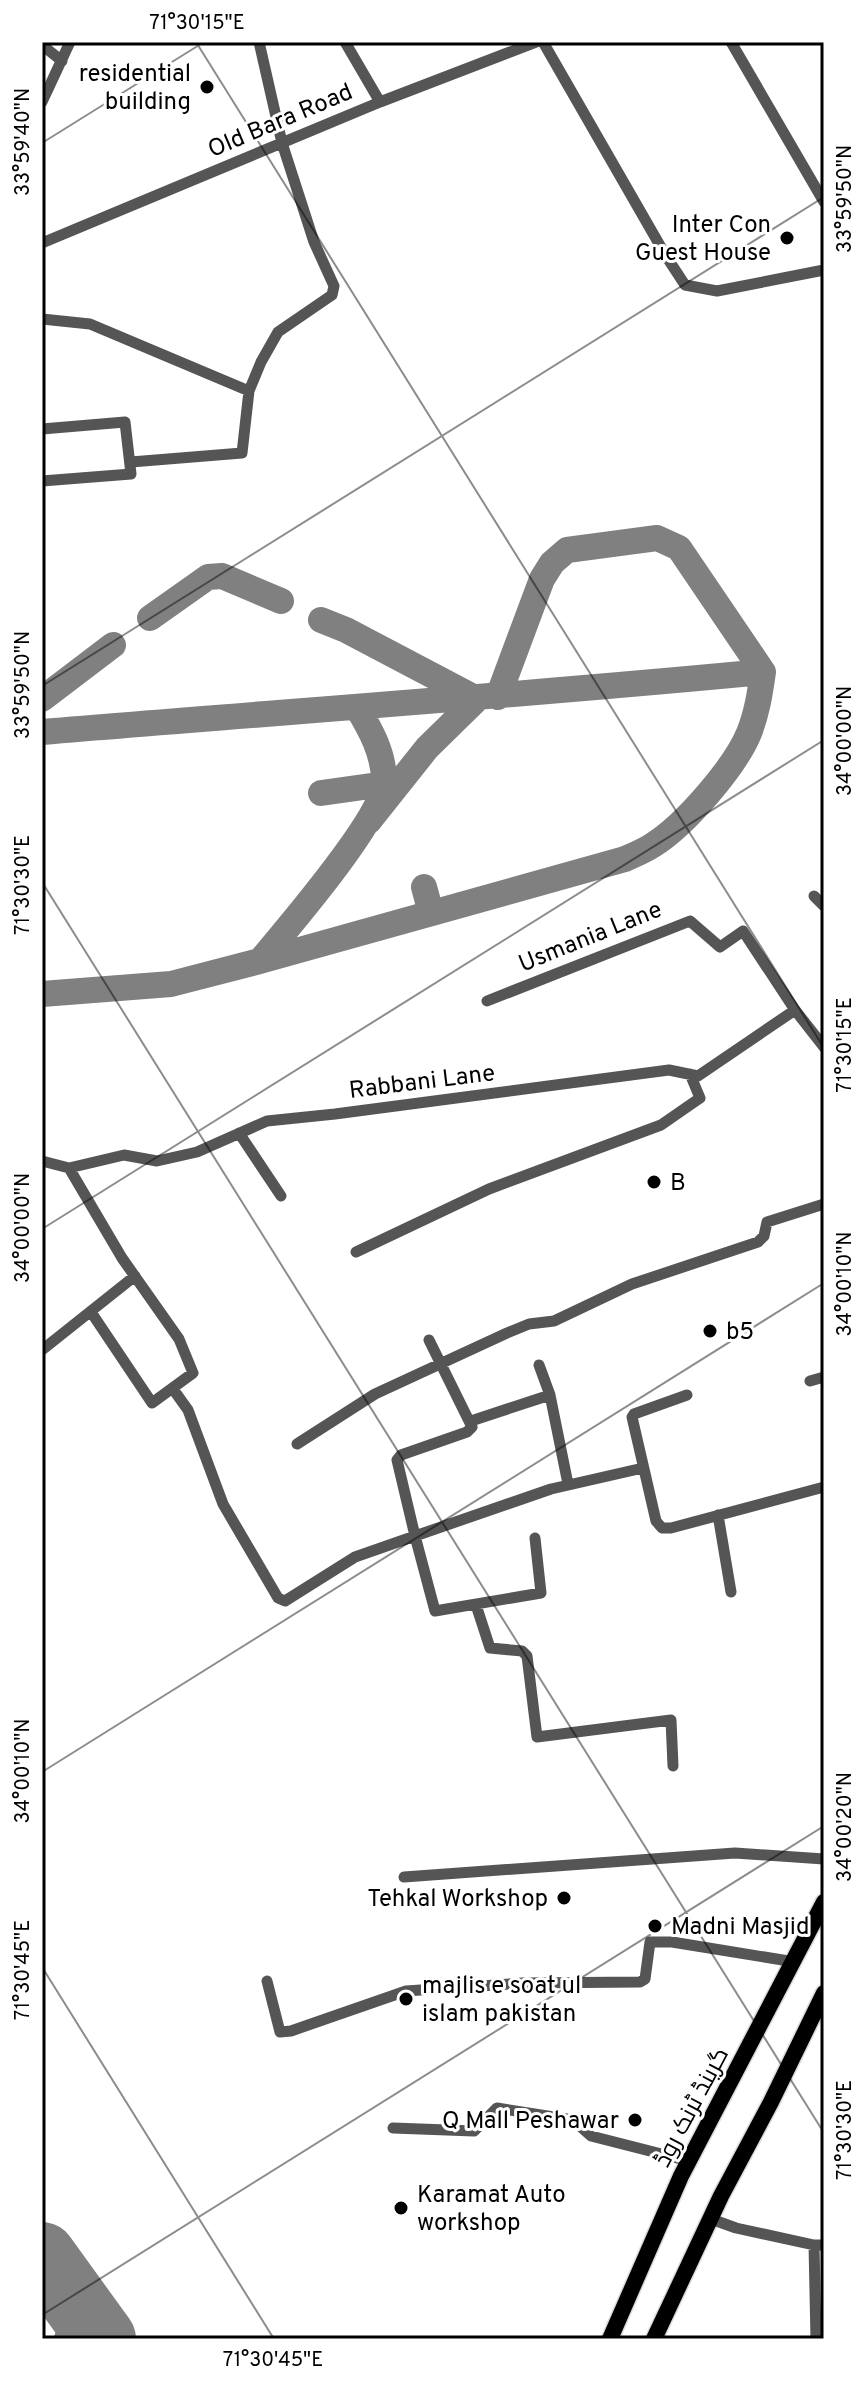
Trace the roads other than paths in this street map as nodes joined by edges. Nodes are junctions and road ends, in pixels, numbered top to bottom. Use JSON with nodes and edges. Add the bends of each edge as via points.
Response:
{"nodes":[{"id":1,"x":70,"y":42,"type":"edge"},
{"id":2,"x":259,"y":42,"type":"edge"},
{"id":3,"x":345,"y":42,"type":"edge"},
{"id":4,"x":536,"y":42,"type":"edge"},
{"id":5,"x":543,"y":42,"type":"edge"},
{"id":6,"x":731,"y":42,"type":"edge"},
{"id":7,"x":42,"y":45,"type":"edge"},
{"id":8,"x":62,"y":61,"type":"junction"},
{"id":9,"x":42,"y":102,"type":"edge"},
{"id":10,"x":380,"y":102,"type":"junction"},
{"id":11,"x":282,"y":143,"type":"junction"},
{"id":12,"x":824,"y":202,"type":"edge"},
{"id":13,"x":42,"y":243,"type":"edge"},
{"id":14,"x":824,"y":270,"type":"edge"},
{"id":15,"x":42,"y":319,"type":"edge"},
{"id":16,"x":249,"y":391,"type":"junction"},
{"id":17,"x":42,"y":429,"type":"edge"},
{"id":18,"x":131,"y":462,"type":"junction"},
{"id":19,"x":42,"y":481,"type":"edge"},
{"id":20,"x":814,"y":896,"type":"dead end"},
{"id":21,"x":824,"y":906,"type":"edge"},
{"id":22,"x":487,"y":1001,"type":"dead end"},
{"id":23,"x":795,"y":1010,"type":"junction"},
{"id":24,"x":824,"y":1047,"type":"edge"},
{"id":25,"x":690,"y":1074,"type":"junction"},
{"id":26,"x":239,"y":1133,"type":"junction"},
{"id":27,"x":42,"y":1161,"type":"edge"},
{"id":28,"x":69,"y":1168,"type":"junction"},
{"id":29,"x":281,"y":1196,"type":"dead end"},
{"id":30,"x":824,"y":1204,"type":"edge"},
{"id":31,"x":356,"y":1252,"type":"dead end"},
{"id":32,"x":135,"y":1276,"type":"junction"},
{"id":33,"x":91,"y":1312,"type":"junction"},
{"id":34,"x":429,"y":1340,"type":"dead end"},
{"id":35,"x":42,"y":1350,"type":"edge"},
{"id":36,"x":442,"y":1364,"type":"junction"},
{"id":37,"x":539,"y":1365,"type":"dead end"},
{"id":38,"x":824,"y":1377,"type":"edge"},
{"id":39,"x":810,"y":1381,"type":"dead end"},
{"id":40,"x":173,"y":1389,"type":"junction"},
{"id":41,"x":550,"y":1395,"type":"junction"},
{"id":42,"x":687,"y":1395,"type":"dead end"},
{"id":43,"x":471,"y":1421,"type":"junction"},
{"id":44,"x":297,"y":1444,"type":"dead end"},
{"id":45,"x":643,"y":1468,"type":"junction"},
{"id":46,"x":568,"y":1484,"type":"junction"},
{"id":47,"x":824,"y":1487,"type":"edge"},
{"id":48,"x":718,"y":1515,"type":"junction"},
{"id":49,"x":415,"y":1536,"type":"junction"},
{"id":50,"x":535,"y":1538,"type":"dead end"},
{"id":51,"x":731,"y":1592,"type":"dead end"},
{"id":52,"x":476,"y":1605,"type":"junction"},
{"id":53,"x":673,"y":1766,"type":"dead end"},
{"id":54,"x":824,"y":1859,"type":"edge"},
{"id":55,"x":404,"y":1877,"type":"dead end"},
{"id":56,"x":824,"y":1902,"type":"edge"},
{"id":57,"x":795,"y":1962,"type":"junction"},
{"id":58,"x":267,"y":1981,"type":"dead end"},
{"id":59,"x":824,"y":1993,"type":"edge"},
{"id":60,"x":393,"y":2128,"type":"dead end"},
{"id":61,"x":689,"y":2161,"type":"junction"},
{"id":62,"x":711,"y":2219,"type":"junction"},
{"id":63,"x":819,"y":2245,"type":"edge"},
{"id":64,"x":610,"y":2339,"type":"edge"},
{"id":65,"x":654,"y":2339,"type":"edge"},
{"id":66,"x":816,"y":2339,"type":"edge"}],
"edges":[{"from":1,"to":8,"type":"street"},
{"from":2,"to":11,"type":"street"},
{"from":3,"to":10,"type":"street"},
{"from":4,"to":10,"type":"street","name":"Old Bara Road"},
{"from":5,"to":14,"type":"street","via":[[685,285],[717,291]]},
{"from":6,"to":12,"type":"street"},
{"from":7,"to":8,"type":"street"},
{"from":8,"to":9,"type":"street"},
{"from":10,"to":11,"type":"street","name":"Old Bara Road"},
{"from":11,"to":13,"type":"street","name":"Old Bara Road"},
{"from":11,"to":16,"type":"street","via":[[334,286],[332,295],[278,332]]},
{"from":15,"to":16,"type":"street","via":[[90,324]]},
{"from":16,"to":18,"type":"street","via":[[242,453]]},
{"from":17,"to":18,"type":"street","via":[[125,422]]},
{"from":18,"to":19,"type":"street","via":[[131,474]]},
{"from":20,"to":21,"type":"street"},
{"from":22,"to":23,"type":"street","name":"Usmania Lane","via":[[690,921],[720,947],[743,931]]},
{"from":23,"to":24,"type":"street"},
{"from":23,"to":25,"type":"street","name":"Rabbani Lane","via":[[698,1076]]},
{"from":25,"to":26,"type":"street","name":"Rabbani Lane","via":[[669,1070],[290,1116]]},
{"from":25,"to":31,"type":"street","via":[[700,1098],[661,1125],[489,1189]]},
{"from":26,"to":28,"type":"street","name":"Rabbani Lane","via":[[197,1152],[157,1161],[124,1155]]},
{"from":26,"to":29,"type":"street"},
{"from":27,"to":28,"type":"street","name":"Rabbani Lane"},
{"from":28,"to":32,"type":"street"},
{"from":30,"to":36,"type":"street","via":[[767,1222],[758,1242],[632,1284]]},
{"from":32,"to":33,"type":"street"},
{"from":32,"to":40,"type":"street","via":[[179,1339],[193,1370]]},
{"from":33,"to":35,"type":"street"},
{"from":33,"to":40,"type":"street","via":[[152,1403]]},
{"from":34,"to":36,"type":"street"},
{"from":36,"to":43,"type":"street"},
{"from":36,"to":44,"type":"street","via":[[375,1394]]},
{"from":37,"to":41,"type":"street"},
{"from":38,"to":39,"type":"street"},
{"from":40,"to":49,"type":"street","via":[[188,1410],[223,1504],[279,1600],[288,1600],[355,1557]]},
{"from":41,"to":43,"type":"street"},
{"from":41,"to":46,"type":"street"},
{"from":42,"to":45,"type":"street","via":[[633,1416]]},
{"from":43,"to":49,"type":"street","via":[[467,1432],[397,1460]]},
{"from":45,"to":46,"type":"street"},
{"from":45,"to":48,"type":"street","via":[[662,1528]]},
{"from":46,"to":49,"type":"street"},
{"from":47,"to":48,"type":"street"},
{"from":48,"to":51,"type":"street"},
{"from":49,"to":52,"type":"street","via":[[435,1611]]},
{"from":50,"to":52,"type":"street","via":[[541,1593]]},
{"from":52,"to":53,"type":"street","via":[[487,1645],[527,1656],[537,1737],[671,1720]]},
{"from":54,"to":55,"type":"street","via":[[735,1853]]},
{"from":56,"to":57,"type":"highway","name":"گرینڈ ٹرنک روڈ"},
{"from":57,"to":58,"type":"street","via":[[650,1942],[645,1979],[640,1982],[406,1991],[280,2032]]},
{"from":57,"to":61,"type":"highway","name":"گرینڈ ٹرنک روڈ"},
{"from":59,"to":62,"type":"highway"},
{"from":60,"to":61,"type":"street","via":[[474,2131],[497,2108],[573,2120],[591,2136]]},
{"from":61,"to":64,"type":"highway","name":"گرینڈ ٹرنک روڈ"},
{"from":62,"to":63,"type":"street"},
{"from":62,"to":65,"type":"highway"},
{"from":63,"to":66,"type":"street"}]}
